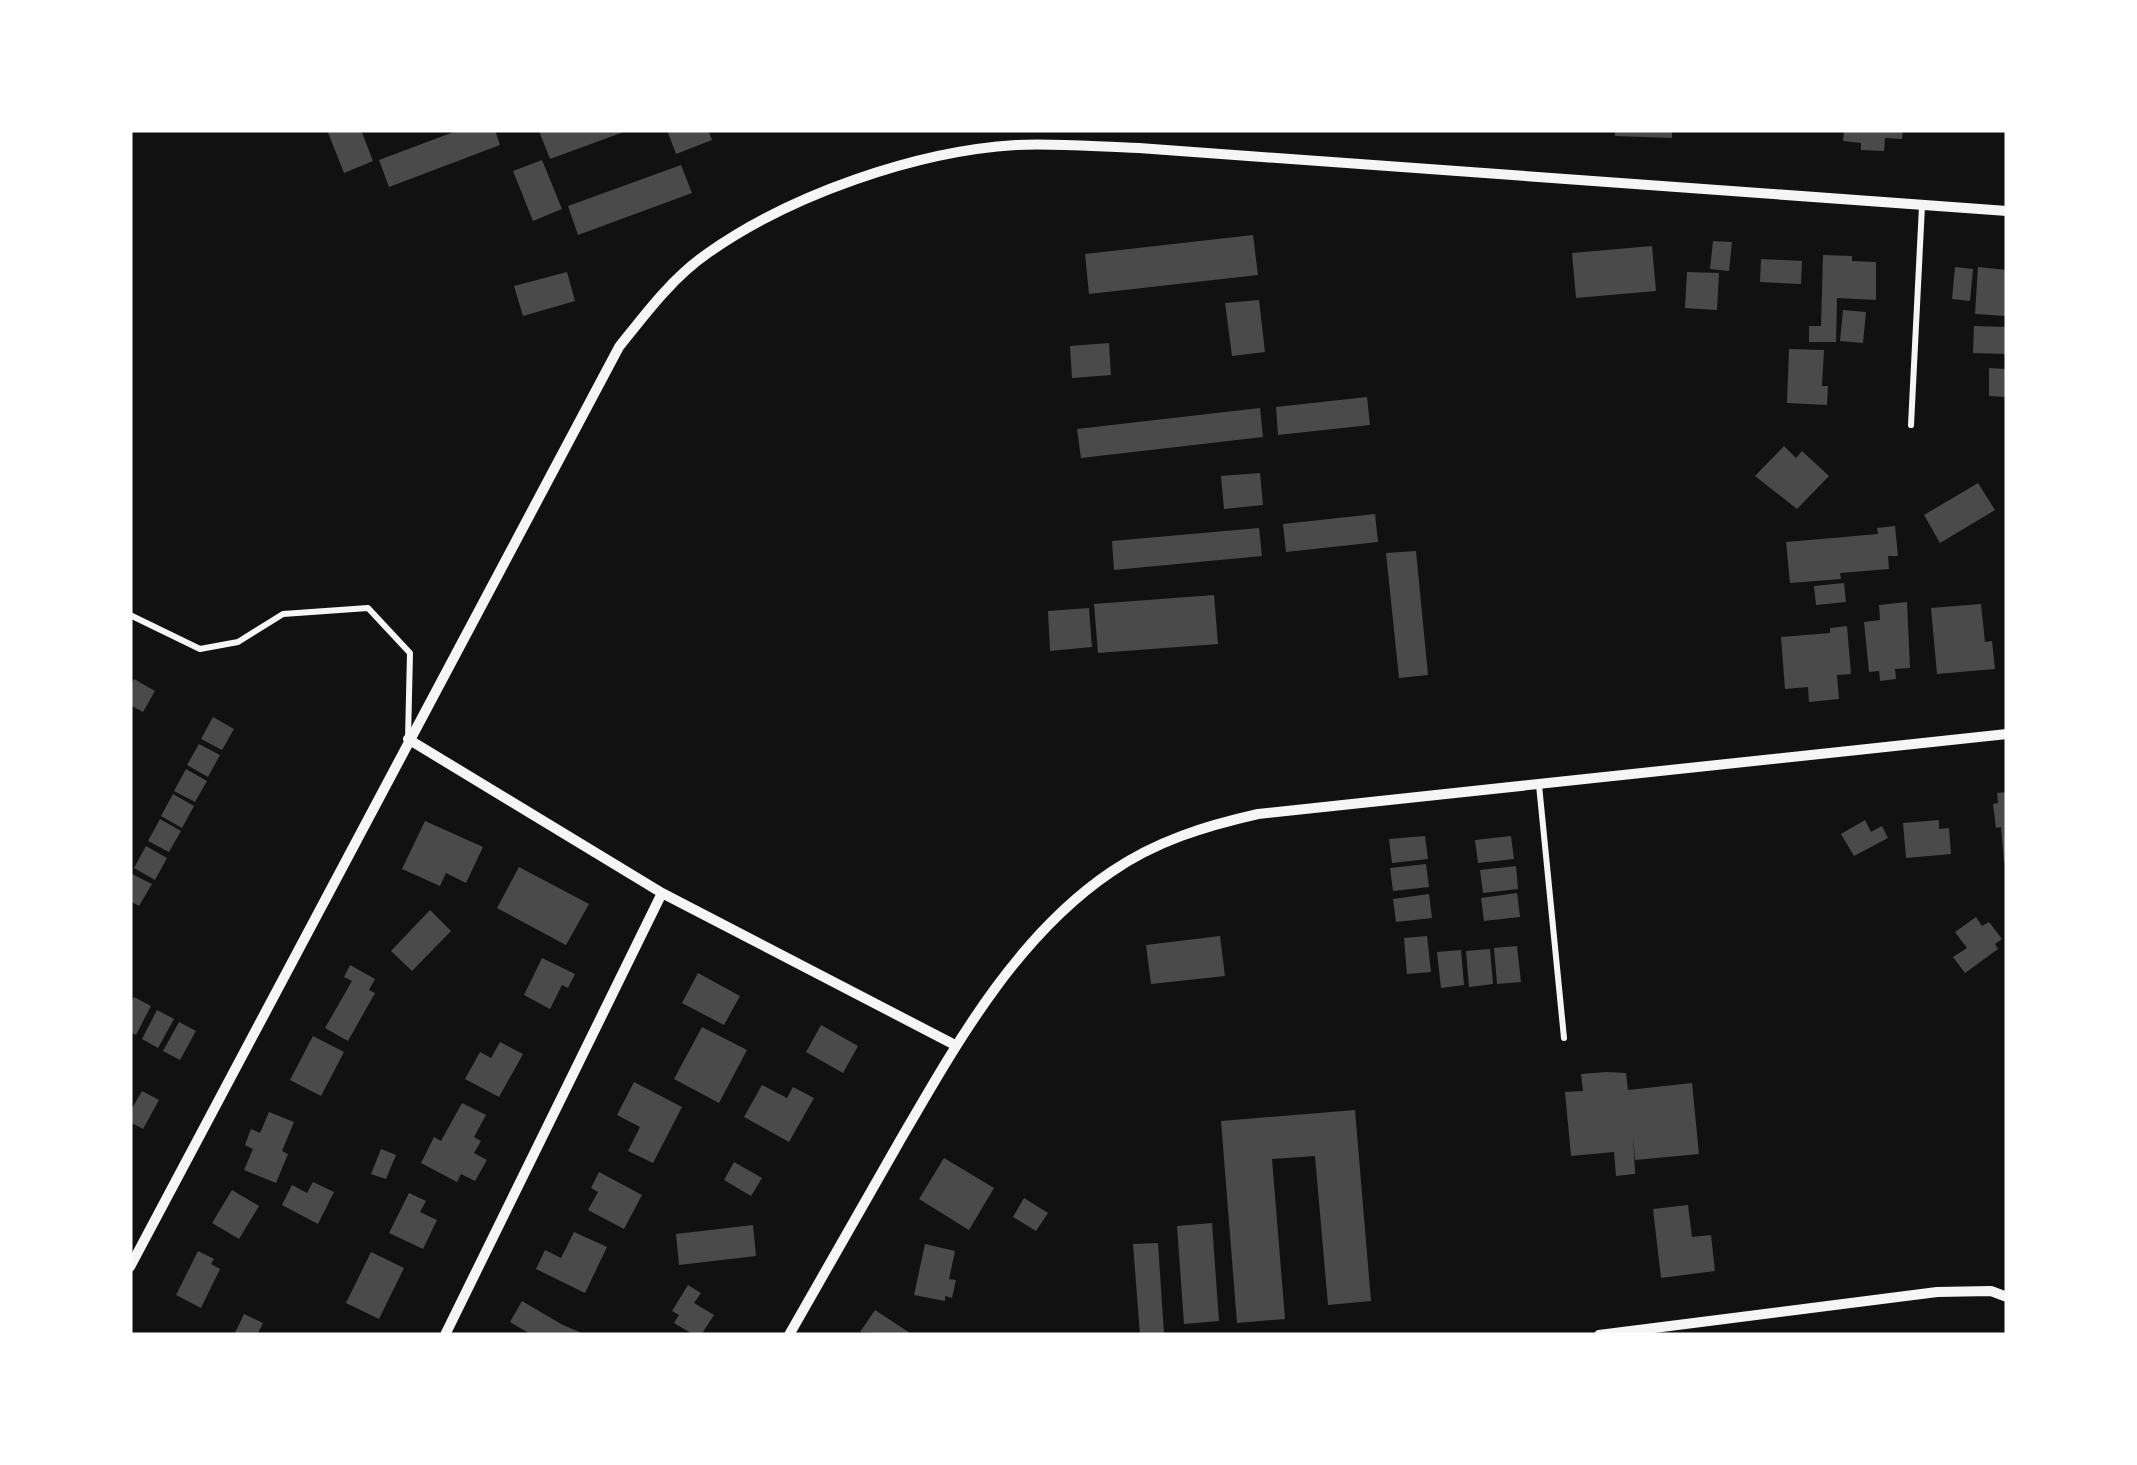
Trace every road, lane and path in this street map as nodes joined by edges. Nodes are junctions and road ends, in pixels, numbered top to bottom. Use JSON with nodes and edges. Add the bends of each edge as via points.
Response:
{"nodes":[{"id":1,"x":1922,"y":205,"type":"junction"},
{"id":2,"x":2007,"y":211,"type":"edge"},
{"id":3,"x":1911,"y":425,"type":"dead end"},
{"id":4,"x":130,"y":614,"type":"edge"},
{"id":5,"x":2007,"y":734,"type":"edge"},
{"id":6,"x":408,"y":739,"type":"junction"},
{"id":7,"x":1539,"y":784,"type":"junction"},
{"id":8,"x":662,"y":893,"type":"junction"},
{"id":9,"x":1564,"y":1038,"type":"dead end"},
{"id":10,"x":955,"y":1045,"type":"junction"},
{"id":11,"x":130,"y":1266,"type":"edge"},
{"id":12,"x":2007,"y":1297,"type":"edge"},
{"id":13,"x":444,"y":1335,"type":"edge"},
{"id":14,"x":789,"y":1335,"type":"edge"},
{"id":15,"x":1599,"y":1335,"type":"edge"}],
"edges":[{"from":1,"to":2,"type":"street"},
{"from":1,"to":3,"type":"lane"},
{"from":1,"to":6,"type":"street","via":[[1139,148],[1016,146],[912,162],[764,220],[707,254],[665,290],[618,347]]},
{"from":4,"to":6,"type":"lane","via":[[200,649],[238,642],[283,614],[368,608],[410,654]]},
{"from":5,"to":7,"type":"street"},
{"from":6,"to":8,"type":"street"},
{"from":6,"to":11,"type":"street"},
{"from":7,"to":9,"type":"lane"},
{"from":7,"to":10,"type":"street","via":[[1258,814],[1154,847],[1065,907]]},
{"from":8,"to":10,"type":"street"},
{"from":8,"to":13,"type":"street"},
{"from":10,"to":14,"type":"street"},
{"from":12,"to":15,"type":"street","via":[[1938,1292]]}]}
